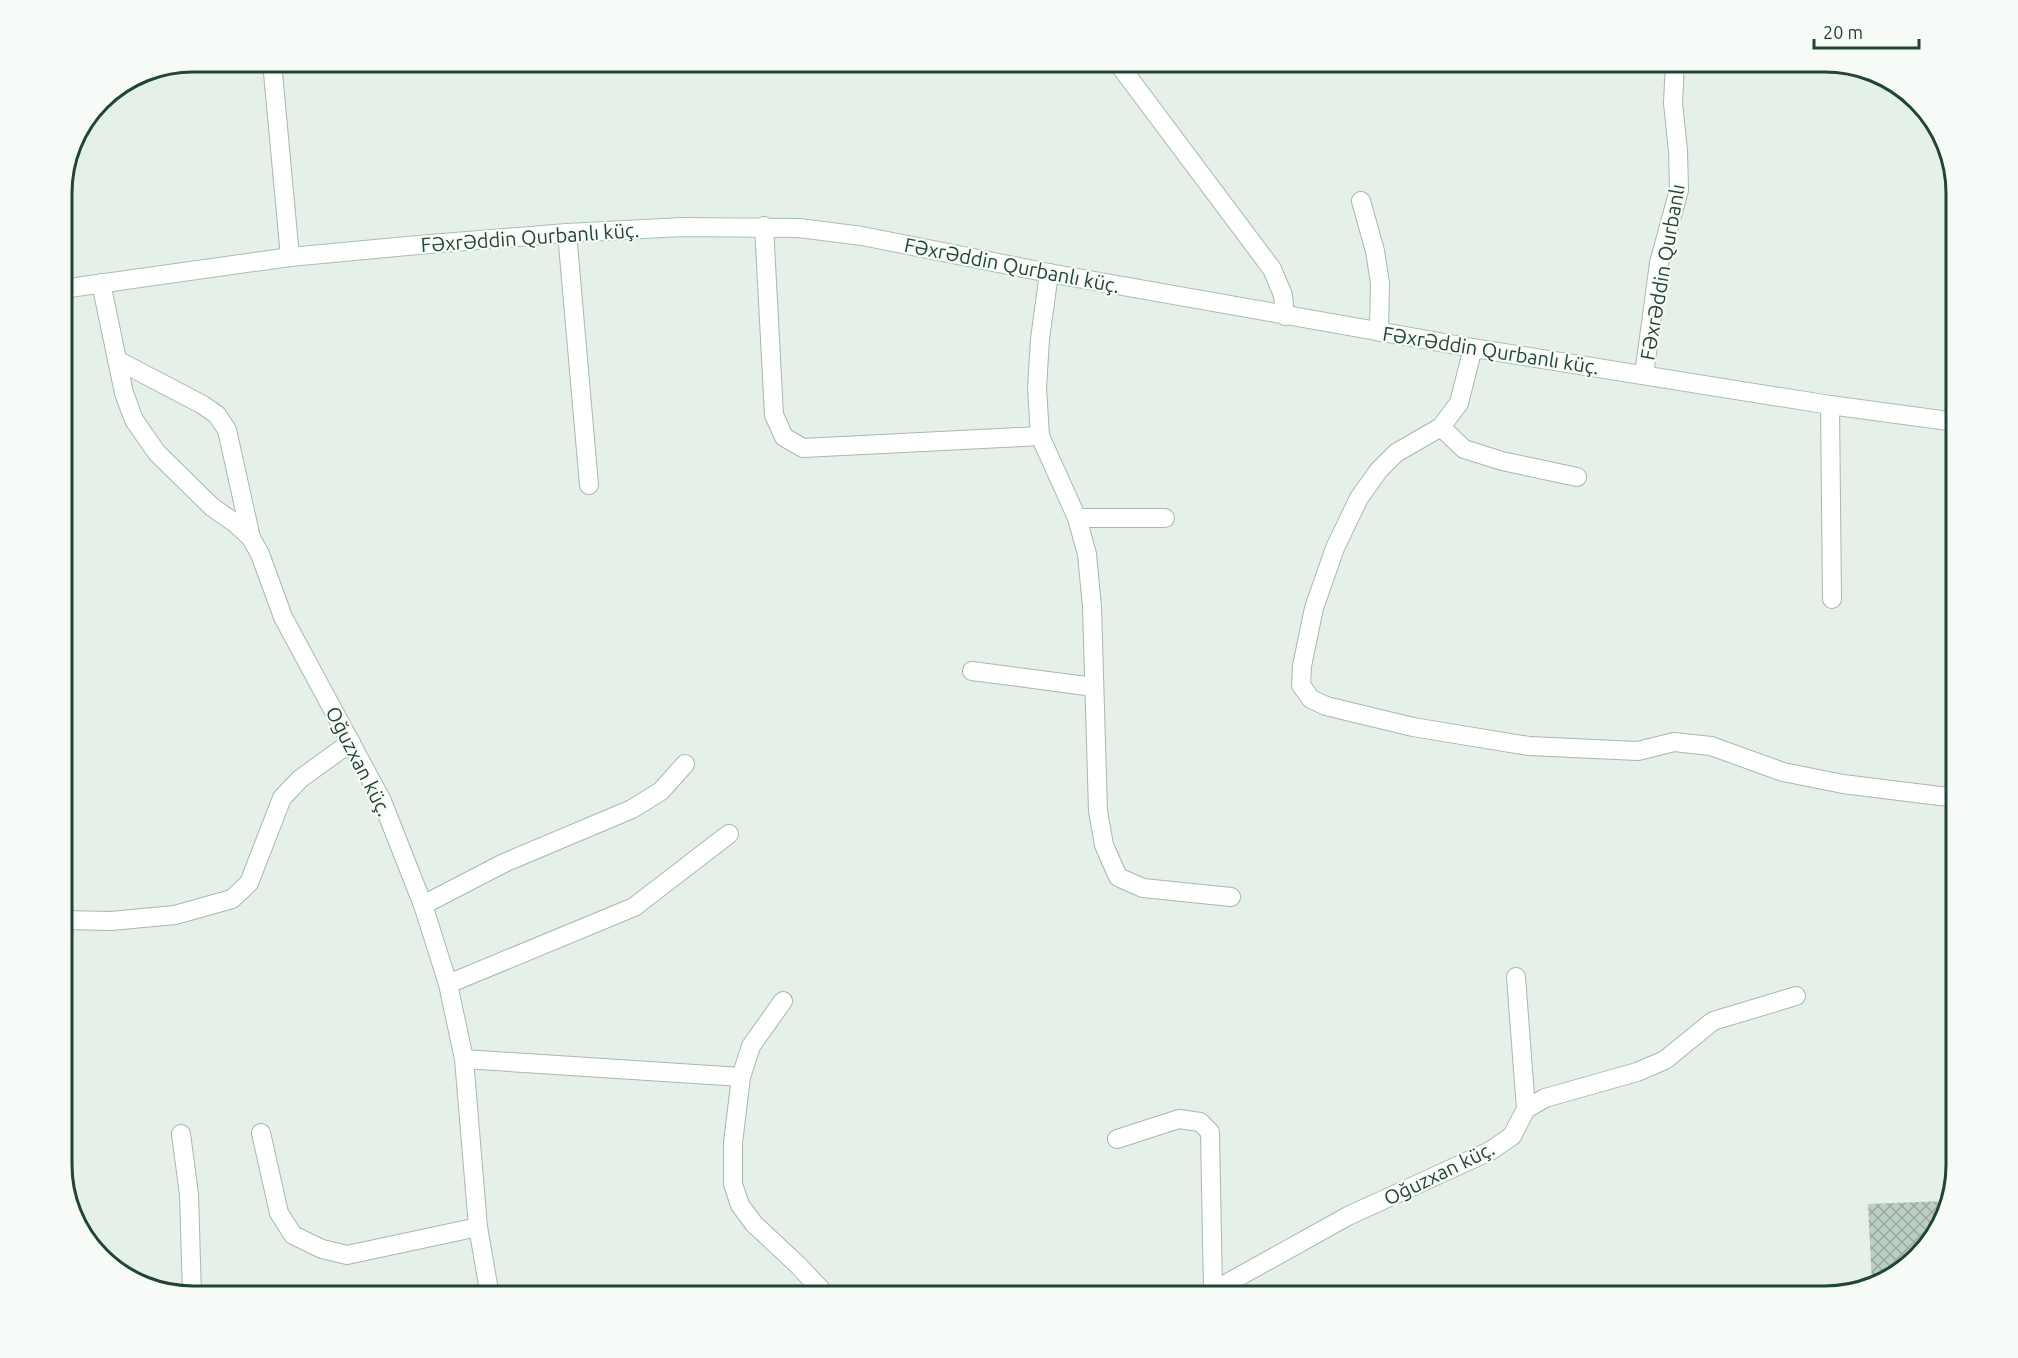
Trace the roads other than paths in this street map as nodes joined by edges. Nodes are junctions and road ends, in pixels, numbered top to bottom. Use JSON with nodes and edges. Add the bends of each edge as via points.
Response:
{"nodes":[{"id":1,"x":273,"y":72,"type":"edge"},
{"id":2,"x":1125,"y":72,"type":"edge"},
{"id":3,"x":1675,"y":72,"type":"edge"},
{"id":4,"x":1361,"y":201,"type":"dead end"},
{"id":5,"x":764,"y":226,"type":"junction"},
{"id":6,"x":567,"y":233,"type":"junction"},
{"id":7,"x":290,"y":257,"type":"junction"},
{"id":8,"x":1049,"y":273,"type":"junction"},
{"id":9,"x":101,"y":284,"type":"junction"},
{"id":10,"x":72,"y":288,"type":"edge"},
{"id":11,"x":1285,"y":316,"type":"junction"},
{"id":12,"x":1378,"y":332,"type":"junction"},
{"id":13,"x":1473,"y":348,"type":"junction"},
{"id":14,"x":117,"y":360,"type":"junction"},
{"id":15,"x":1644,"y":375,"type":"junction"},
{"id":16,"x":1830,"y":405,"type":"junction"},
{"id":17,"x":1946,"y":421,"type":"edge"},
{"id":18,"x":1441,"y":427,"type":"junction"},
{"id":19,"x":1040,"y":436,"type":"junction"},
{"id":20,"x":1577,"y":477,"type":"dead end"},
{"id":21,"x":589,"y":485,"type":"dead end"},
{"id":22,"x":1077,"y":518,"type":"junction"},
{"id":23,"x":1165,"y":518,"type":"dead end"},
{"id":24,"x":251,"y":538,"type":"junction"},
{"id":25,"x":1832,"y":599,"type":"dead end"},
{"id":26,"x":972,"y":671,"type":"dead end"},
{"id":27,"x":1094,"y":687,"type":"junction"},
{"id":28,"x":351,"y":742,"type":"junction"},
{"id":29,"x":685,"y":764,"type":"dead end"},
{"id":30,"x":1946,"y":797,"type":"edge"},
{"id":31,"x":729,"y":834,"type":"dead end"},
{"id":32,"x":1230,"y":897,"type":"dead end"},
{"id":33,"x":423,"y":905,"type":"junction"},
{"id":34,"x":72,"y":920,"type":"edge"},
{"id":35,"x":1516,"y":978,"type":"dead end"},
{"id":36,"x":448,"y":984,"type":"junction"},
{"id":37,"x":1796,"y":996,"type":"dead end"},
{"id":38,"x":783,"y":1001,"type":"dead end"},
{"id":39,"x":464,"y":1059,"type":"junction"},
{"id":40,"x":741,"y":1077,"type":"junction"},
{"id":41,"x":1526,"y":1109,"type":"junction"},
{"id":42,"x":261,"y":1133,"type":"dead end"},
{"id":43,"x":181,"y":1134,"type":"dead end"},
{"id":44,"x":1117,"y":1139,"type":"dead end"},
{"id":45,"x":478,"y":1227,"type":"junction"},
{"id":46,"x":192,"y":1286,"type":"edge"},
{"id":47,"x":488,"y":1286,"type":"edge"},
{"id":48,"x":818,"y":1286,"type":"edge"},
{"id":49,"x":1211,"y":1286,"type":"edge"},
{"id":50,"x":1227,"y":1286,"type":"edge"}],
"edges":[{"from":1,"to":7,"type":"street"},
{"from":2,"to":11,"type":"street","via":[[1272,268],[1283,295]]},
{"from":3,"to":15,"type":"street","name":"Fəxrəddin Qurbanlı","via":[[1679,189],[1659,263]]},
{"from":4,"to":12,"type":"street","via":[[1380,283]]},
{"from":5,"to":6,"type":"street","name":"Fəxrəddin Qurbanlı küç."},
{"from":5,"to":8,"type":"street","name":"Fəxrəddin Qurbanlı küç.","via":[[862,236]]},
{"from":5,"to":19,"type":"street","via":[[774,415],[784,437],[803,448]]},
{"from":6,"to":7,"type":"street","name":"Fəxrəddin Qurbanlı küç."},
{"from":6,"to":21,"type":"street"},
{"from":7,"to":9,"type":"street","name":"Fəxrəddin Qurbanlı küç."},
{"from":8,"to":11,"type":"street","name":"Fəxrəddin Qurbanlı küç."},
{"from":8,"to":19,"type":"street","via":[[1037,388]]},
{"from":9,"to":10,"type":"street","name":"Fəxrəddin Qurbanlı küç."},
{"from":9,"to":14,"type":"street","name":"Oğuzxan küç."},
{"from":11,"to":12,"type":"street","name":"Fəxrəddin Qurbanlı küç."},
{"from":12,"to":13,"type":"street","name":"Fəxrəddin Qurbanlı küç."},
{"from":13,"to":15,"type":"street","name":"Fəxrəddin Qurbanlı küç."},
{"from":13,"to":18,"type":"street","via":[[1459,403]]},
{"from":14,"to":24,"type":"street","name":"Oğuzxan küç.","via":[[134,420],[157,453],[212,507]]},
{"from":14,"to":24,"type":"street","via":[[217,414],[227,430]]},
{"from":15,"to":16,"type":"street","name":"Fəxrəddin Qurbanlı küç."},
{"from":16,"to":17,"type":"street","name":"Fəxrəddin Qurbanlı küç."},
{"from":16,"to":25,"type":"street"},
{"from":18,"to":20,"type":"street","via":[[1464,449]]},
{"from":18,"to":30,"type":"street","via":[[1396,453],[1379,470],[1359,498],[1335,548],[1314,608],[1302,666],[1301,685],[1311,699],[1413,727],[1528,746],[1638,752],[1674,742],[1712,746],[1783,772]]},
{"from":19,"to":22,"type":"street"},
{"from":22,"to":23,"type":"street"},
{"from":22,"to":27,"type":"street","via":[[1087,554]]},
{"from":24,"to":28,"type":"street","name":"Oğuzxan küç.","via":[[283,617]]},
{"from":26,"to":27,"type":"street"},
{"from":27,"to":32,"type":"street","via":[[1098,811],[1104,844],[1118,878],[1143,888]]},
{"from":28,"to":33,"type":"street","name":"Oğuzxan küç.","via":[[382,801]]},
{"from":28,"to":34,"type":"street","via":[[300,779],[282,798],[249,883],[232,899],[175,915]]},
{"from":29,"to":33,"type":"street","via":[[661,791],[632,809],[504,863]]},
{"from":31,"to":36,"type":"street","via":[[634,907]]},
{"from":33,"to":36,"type":"street","name":"Oğuzxan küç."},
{"from":35,"to":41,"type":"street"},
{"from":36,"to":39,"type":"street","name":"Oğuzxan küç."},
{"from":37,"to":41,"type":"street","via":[[1713,1021],[1665,1060],[1545,1098]]},
{"from":38,"to":40,"type":"street","via":[[751,1046]]},
{"from":39,"to":40,"type":"street"},
{"from":39,"to":45,"type":"street","name":"Oğuzxan küç."},
{"from":40,"to":48,"type":"street","via":[[733,1143],[733,1184],[740,1205],[754,1224]]},
{"from":41,"to":50,"type":"street","name":"Oğuzxan küç.","via":[[1512,1136],[1490,1151],[1348,1216]]},
{"from":42,"to":45,"type":"street","via":[[279,1213],[293,1235],[322,1249],[347,1255]]},
{"from":43,"to":46,"type":"street","via":[[189,1194]]},
{"from":44,"to":49,"type":"street","via":[[1179,1119],[1200,1122],[1210,1132]]},
{"from":45,"to":47,"type":"street","name":"Oğuzxan küç."}]}
